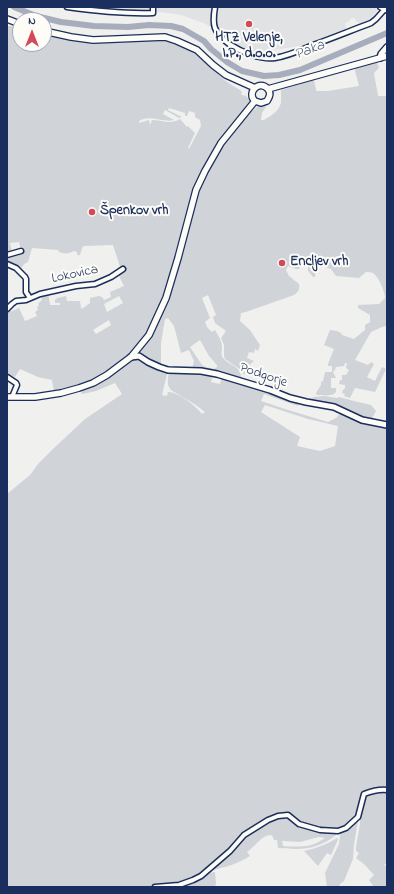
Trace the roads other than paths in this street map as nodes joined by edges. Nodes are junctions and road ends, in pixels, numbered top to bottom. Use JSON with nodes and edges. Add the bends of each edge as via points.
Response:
{"nodes":[{"id":1,"x":67,"y":7,"type":"edge"},
{"id":2,"x":153,"y":7,"type":"edge"},
{"id":3,"x":215,"y":7,"type":"edge"},
{"id":4,"x":385,"y":9,"type":"edge"},
{"id":5,"x":52,"y":33,"type":"edge"},
{"id":6,"x":387,"y":47,"type":"edge"},
{"id":7,"x":387,"y":56,"type":"edge"},
{"id":8,"x":380,"y":58,"type":"junction"},
{"id":9,"x":255,"y":88,"type":"junction"},
{"id":10,"x":268,"y":89,"type":"junction"},
{"id":11,"x":255,"y":101,"type":"junction"},
{"id":12,"x":21,"y":251,"type":"dead end"},
{"id":13,"x":7,"y":255,"type":"edge"},
{"id":14,"x":7,"y":264,"type":"edge"},
{"id":15,"x":123,"y":269,"type":"dead end"},
{"id":16,"x":30,"y":298,"type":"junction"},
{"id":17,"x":7,"y":309,"type":"edge"},
{"id":18,"x":131,"y":357,"type":"junction"},
{"id":19,"x":7,"y":377,"type":"edge"},
{"id":20,"x":9,"y":397,"type":"edge"},
{"id":21,"x":387,"y":425,"type":"edge"},
{"id":22,"x":387,"y":790,"type":"edge"},
{"id":23,"x":155,"y":887,"type":"edge"}],
"edges":[{"from":1,"to":2,"type":"street","via":[[134,14],[153,13]]},
{"from":3,"to":4,"type":"street","via":[[214,28],[226,42],[246,53],[267,58],[300,50],[371,23]]},
{"from":5,"to":9,"type":"main road","via":[[93,40],[165,37],[197,50],[226,75]]},
{"from":6,"to":8,"type":"street"},
{"from":7,"to":8,"type":"main road"},
{"from":8,"to":10,"type":"main road"},
{"from":9,"to":10,"type":"main road","via":[[262,85]]},
{"from":9,"to":11,"type":"main road","via":[[252,92]]},
{"from":10,"to":11,"type":"main road","via":[[270,95],[267,101]]},
{"from":11,"to":18,"type":"main road","via":[[222,143],[205,171],[196,190],[166,298],[150,335]]},
{"from":12,"to":13,"type":"street"},
{"from":14,"to":16,"type":"street","via":[[16,268],[25,277],[26,292]]},
{"from":15,"to":16,"type":"street","name":"Lokovica","via":[[95,284],[76,286]]},
{"from":16,"to":17,"type":"street","name":"Lokovica","via":[[16,302]]},
{"from":18,"to":20,"type":"main road","via":[[102,378],[80,388],[60,394]]},
{"from":18,"to":21,"type":"street","name":"Podgorje","via":[[138,356],[168,370],[217,374],[290,398],[334,407],[362,420]]},
{"from":19,"to":20,"type":"street","via":[[17,385]]},
{"from":22,"to":23,"type":"street","via":[[364,794],[358,817],[346,828],[338,831],[320,830],[299,824],[288,815],[278,816],[244,835],[201,876],[178,885]]}]}
